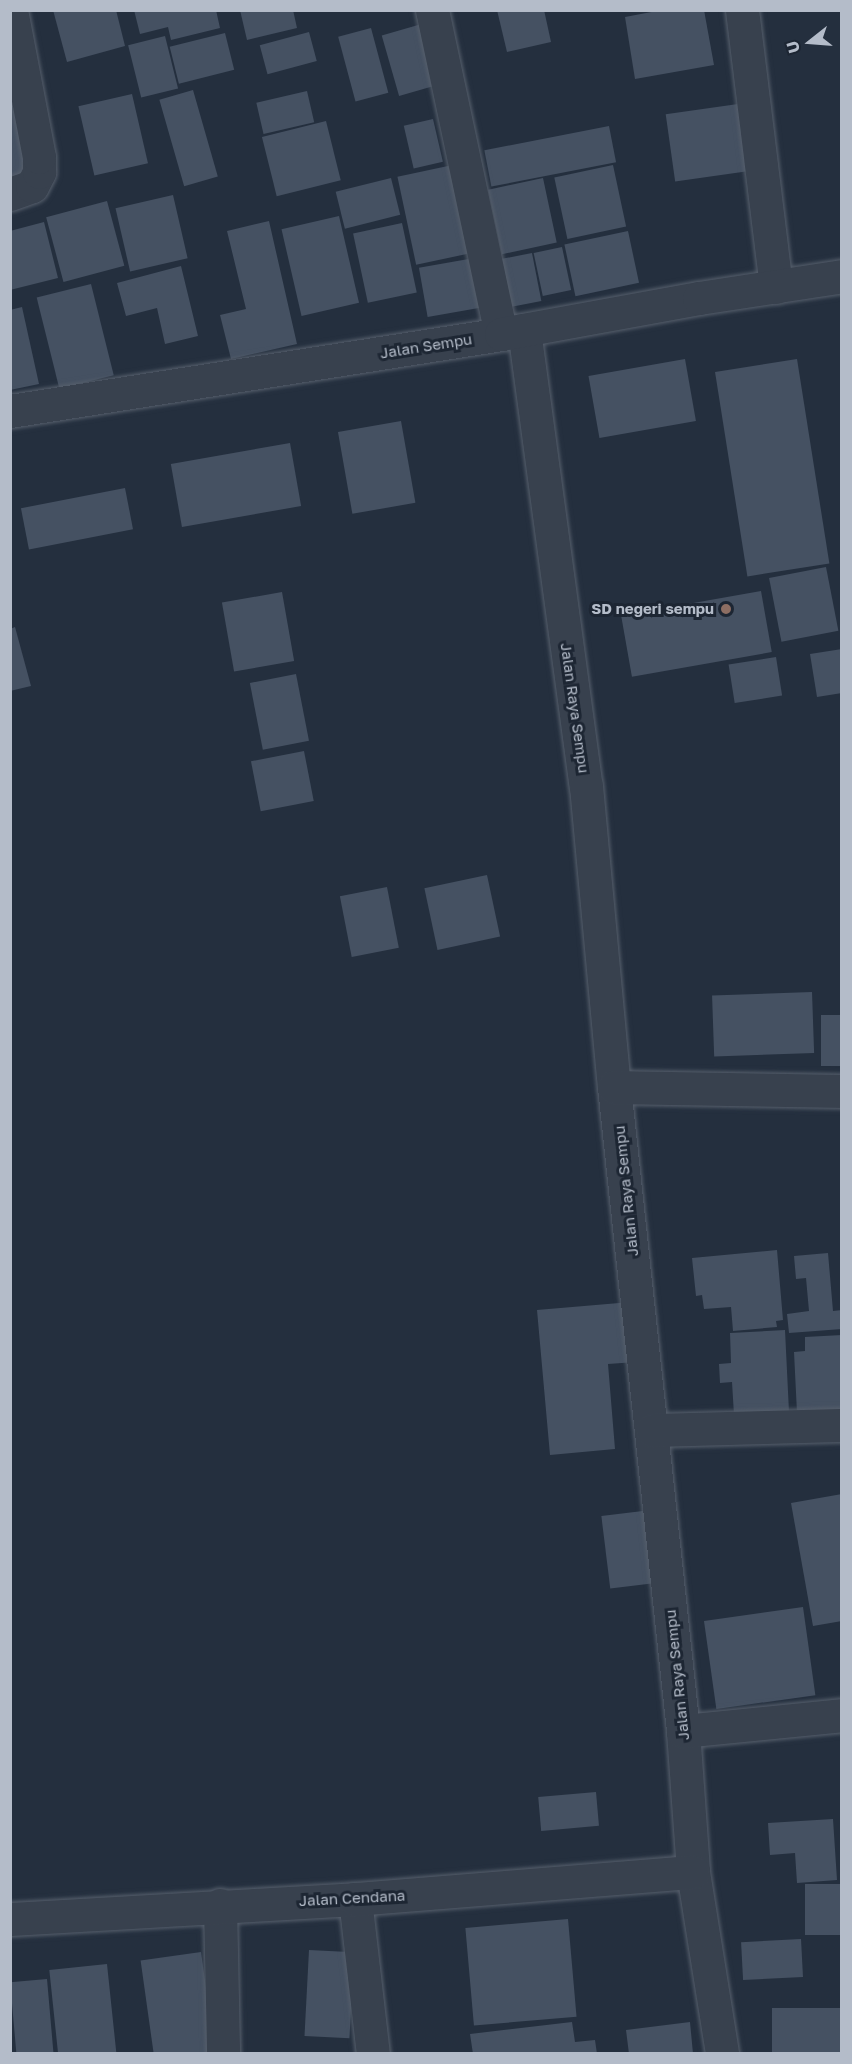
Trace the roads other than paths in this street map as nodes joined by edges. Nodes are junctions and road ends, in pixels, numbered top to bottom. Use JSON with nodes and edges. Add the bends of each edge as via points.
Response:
{"nodes":[{"id":1,"x":11,"y":10,"type":"edge"},
{"id":2,"x":432,"y":10,"type":"edge"},
{"id":3,"x":742,"y":10,"type":"edge"},
{"id":4,"x":10,"y":194,"type":"edge"},
{"id":5,"x":842,"y":276,"type":"edge"},
{"id":6,"x":776,"y":287,"type":"junction"},
{"id":7,"x":512,"y":332,"type":"junction"},
{"id":8,"x":10,"y":411,"type":"edge"},
{"id":9,"x":614,"y":1087,"type":"junction"},
{"id":10,"x":842,"y":1091,"type":"edge"},
{"id":11,"x":842,"y":1425,"type":"edge"},
{"id":12,"x":652,"y":1430,"type":"junction"},
{"id":13,"x":842,"y":1715,"type":"edge"},
{"id":14,"x":683,"y":1731,"type":"junction"},
{"id":15,"x":693,"y":1872,"type":"junction"},
{"id":16,"x":355,"y":1899,"type":"junction"},
{"id":17,"x":220,"y":1905,"type":"junction"},
{"id":18,"x":10,"y":1919,"type":"edge"},
{"id":19,"x":223,"y":2054,"type":"edge"},
{"id":20,"x":373,"y":2054,"type":"edge"},
{"id":21,"x":722,"y":2054,"type":"edge"}],
"edges":[{"from":1,"to":4,"type":"street","via":[[39,172],[32,186]]},
{"from":2,"to":7,"type":"street","name":"Jalan Raya Sempu"},
{"from":3,"to":6,"type":"street"},
{"from":5,"to":6,"type":"street","name":"Jalan Sempu"},
{"from":6,"to":7,"type":"street","name":"Jalan Sempu"},
{"from":7,"to":8,"type":"street","name":"Jalan Sempu"},
{"from":7,"to":9,"type":"street","name":"Jalan Raya Sempu","via":[[586,786]]},
{"from":9,"to":10,"type":"street"},
{"from":9,"to":12,"type":"street","name":"Jalan Raya Sempu"},
{"from":11,"to":12,"type":"street"},
{"from":12,"to":14,"type":"street","name":"Jalan Raya Sempu"},
{"from":13,"to":14,"type":"street"},
{"from":14,"to":15,"type":"street","name":"Jalan Raya Sempu"},
{"from":15,"to":16,"type":"street","name":"Jalan Cendana"},
{"from":15,"to":21,"type":"street","name":"Jalan Raya Sempu"},
{"from":16,"to":17,"type":"street","name":"Jalan Cendana"},
{"from":16,"to":20,"type":"street"},
{"from":17,"to":18,"type":"street","name":"Jalan Cendana"},
{"from":17,"to":19,"type":"street"}]}
